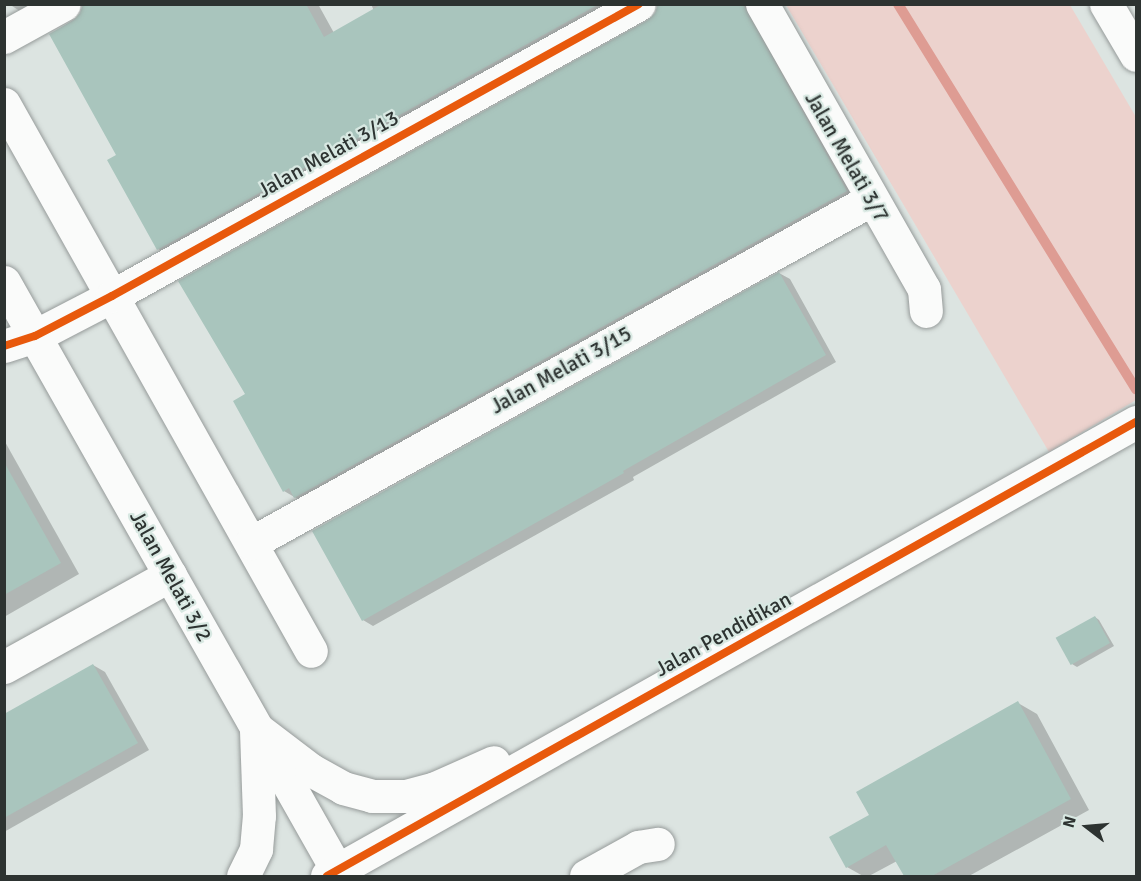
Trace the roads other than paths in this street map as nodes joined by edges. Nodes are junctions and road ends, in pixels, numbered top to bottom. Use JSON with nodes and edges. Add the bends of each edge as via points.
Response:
{"nodes":[{"id":1,"x":64,"y":4,"type":"edge"},
{"id":2,"x":639,"y":4,"type":"edge"},
{"id":3,"x":762,"y":4,"type":"edge"},
{"id":4,"x":1106,"y":4,"type":"edge"},
{"id":5,"x":4,"y":37,"type":"edge"},
{"id":6,"x":1137,"y":55,"type":"edge"},
{"id":7,"x":4,"y":104,"type":"edge"},
{"id":8,"x":872,"y":199,"type":"junction"},
{"id":9,"x":4,"y":282,"type":"edge"},
{"id":10,"x":112,"y":296,"type":"junction"},
{"id":11,"x":926,"y":311,"type":"dead end"},
{"id":12,"x":35,"y":336,"type":"junction"},
{"id":13,"x":4,"y":346,"type":"edge"},
{"id":14,"x":1137,"y":422,"type":"edge"},
{"id":15,"x":251,"y":543,"type":"junction"},
{"id":16,"x":170,"y":575,"type":"junction"},
{"id":17,"x":311,"y":651,"type":"dead end"},
{"id":18,"x":4,"y":667,"type":"edge"},
{"id":19,"x":256,"y":728,"type":"junction"},
{"id":20,"x":578,"y":735,"type":"junction"},
{"id":21,"x":658,"y":844,"type":"dead end"},
{"id":22,"x":332,"y":873,"type":"edge"},
{"id":23,"x":243,"y":876,"type":"edge"},
{"id":24,"x":586,"y":876,"type":"edge"}],
"edges":[{"from":1,"to":5,"type":"street"},
{"from":2,"to":10,"type":"street","name":"Jalan Melati 3/13"},
{"from":3,"to":8,"type":"street","name":"Jalan Melati 3/7"},
{"from":4,"to":6,"type":"street"},
{"from":7,"to":10,"type":"street"},
{"from":8,"to":11,"type":"street","name":"Jalan Melati 3/7","via":[[924,289]]},
{"from":8,"to":15,"type":"street","name":"Jalan Melati 3/15"},
{"from":9,"to":12,"type":"street","name":"Jalan Melati 3/2"},
{"from":10,"to":12,"type":"street","name":"Jalan Melati 3/13"},
{"from":10,"to":15,"type":"street"},
{"from":12,"to":13,"type":"street","name":"Jalan Melati 3/13"},
{"from":12,"to":16,"type":"street","name":"Jalan Melati 3/2"},
{"from":14,"to":20,"type":"street","name":"Jalan Pendidikan"},
{"from":15,"to":17,"type":"street"},
{"from":16,"to":18,"type":"street"},
{"from":16,"to":19,"type":"street","name":"Jalan Melati 3/2"},
{"from":19,"to":20,"type":"street","via":[[311,770],[343,788],[372,796],[406,796],[435,788],[477,768]]},
{"from":19,"to":22,"type":"street","name":"Jalan Melati 3/2"},
{"from":19,"to":23,"type":"street","via":[[259,816],[256,849]]},
{"from":20,"to":22,"type":"street","name":"Jalan Pendidikan"},
{"from":21,"to":24,"type":"street","via":[[638,847]]}]}
